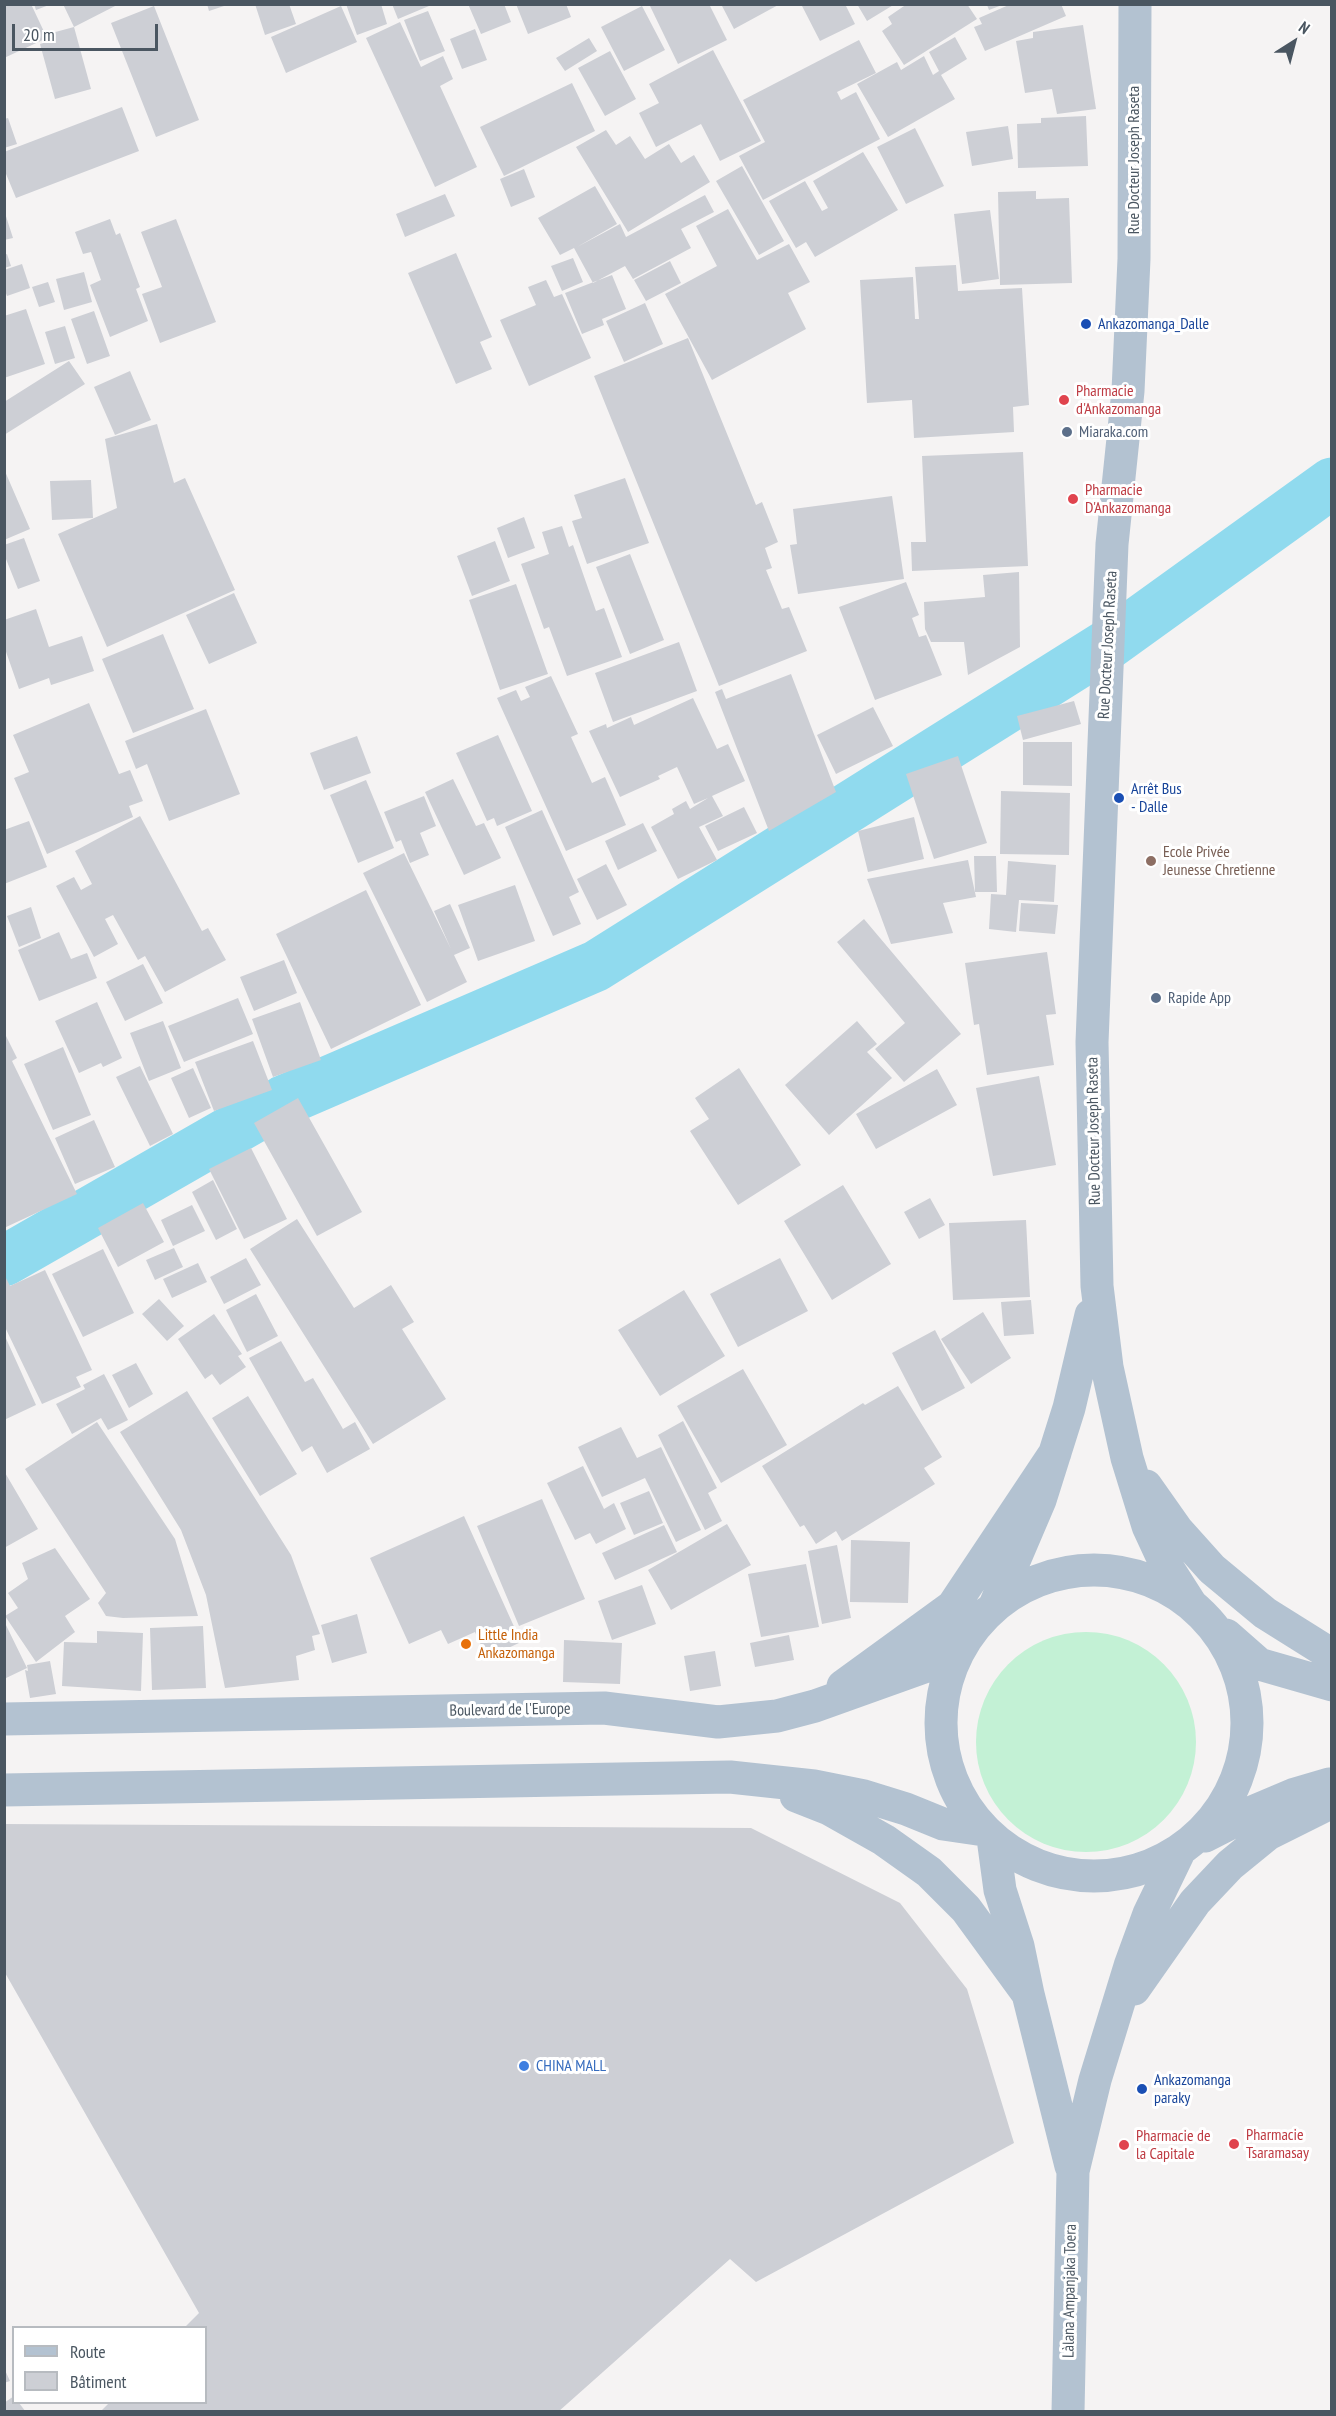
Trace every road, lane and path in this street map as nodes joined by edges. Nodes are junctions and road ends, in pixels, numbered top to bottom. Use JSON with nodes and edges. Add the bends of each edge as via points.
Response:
{"nodes":[{"id":1,"x":1135,"y":4,"type":"edge"},
{"id":2,"x":1096,"y":1286,"type":"junction"},
{"id":3,"x":1054,"y":1453,"type":"junction"},
{"id":4,"x":1127,"y":1458,"type":"junction"},
{"id":5,"x":992,"y":1608,"type":"junction"},
{"id":6,"x":1198,"y":1611,"type":"junction"},
{"id":7,"x":1332,"y":1655,"type":"edge"},
{"id":8,"x":1332,"y":1685,"type":"edge"},
{"id":9,"x":815,"y":1706,"type":"junction"},
{"id":10,"x":4,"y":1719,"type":"edge"},
{"id":11,"x":752,"y":1779,"type":"junction"},
{"id":12,"x":1332,"y":1784,"type":"edge"},
{"id":13,"x":4,"y":1790,"type":"edge"},
{"id":14,"x":1332,"y":1802,"type":"edge"},
{"id":15,"x":988,"y":1834,"type":"junction"},
{"id":16,"x":1184,"y":1849,"type":"junction"},
{"id":17,"x":1028,"y":1994,"type":"junction"},
{"id":18,"x":1113,"y":2020,"type":"junction"},
{"id":19,"x":1072,"y":2171,"type":"junction"},
{"id":20,"x":1068,"y":2412,"type":"edge"}],
"edges":[{"from":1,"to":2,"type":"main road","name":"Rue Docteur Joseph Raseta","via":[[1132,306],[1128,391],[1112,544],[1092,1042]]},
{"from":2,"to":3,"type":"main road","via":[[1082,1361]]},
{"from":2,"to":4,"type":"main road","via":[[1107,1367]]},
{"from":3,"to":5,"type":"main road","via":[[1040,1500]]},
{"from":3,"to":9,"type":"main road","via":[[953,1606]]},
{"from":4,"to":6,"type":"main road","via":[[1148,1526],[1167,1567]]},
{"from":4,"to":7,"type":"main road","via":[[1177,1530],[1212,1569],[1265,1613]]},
{"from":5,"to":6,"type":"main road","via":[[1029,1584],[1069,1572],[1112,1571],[1153,1582]]},
{"from":5,"to":9,"type":"main road","name":"Boulevard de l'Europe","via":[[924,1667]]},
{"from":5,"to":15,"type":"main road","via":[[958,1651],[942,1696],[942,1745],[956,1790]]},
{"from":6,"to":8,"type":"main road","via":[[1259,1664]]},
{"from":6,"to":16,"type":"main road","via":[[1230,1653],[1245,1692],[1248,1734],[1239,1776],[1220,1813]]},
{"from":9,"to":10,"type":"main road","name":"Boulevard de l'Europe","via":[[777,1716],[718,1722],[604,1708]]},
{"from":11,"to":13,"type":"main road"},
{"from":11,"to":15,"type":"main road","via":[[864,1796],[943,1824]]},
{"from":11,"to":17,"type":"main road","via":[[829,1809],[884,1840],[929,1872],[966,1909]]},
{"from":12,"to":16,"type":"main road","via":[[1259,1809]]},
{"from":14,"to":18,"type":"main road","via":[[1268,1834],[1230,1865],[1195,1902]]},
{"from":15,"to":16,"type":"main road","via":[[1025,1861],[1063,1874],[1103,1877],[1142,1870]]},
{"from":15,"to":17,"type":"main road"},
{"from":16,"to":18,"type":"main road","via":[[1149,1914]]},
{"from":17,"to":19,"type":"main road"},
{"from":18,"to":19,"type":"main road"},
{"from":19,"to":20,"type":"main road","name":"Làlana Ampanjaka Toera"}]}
